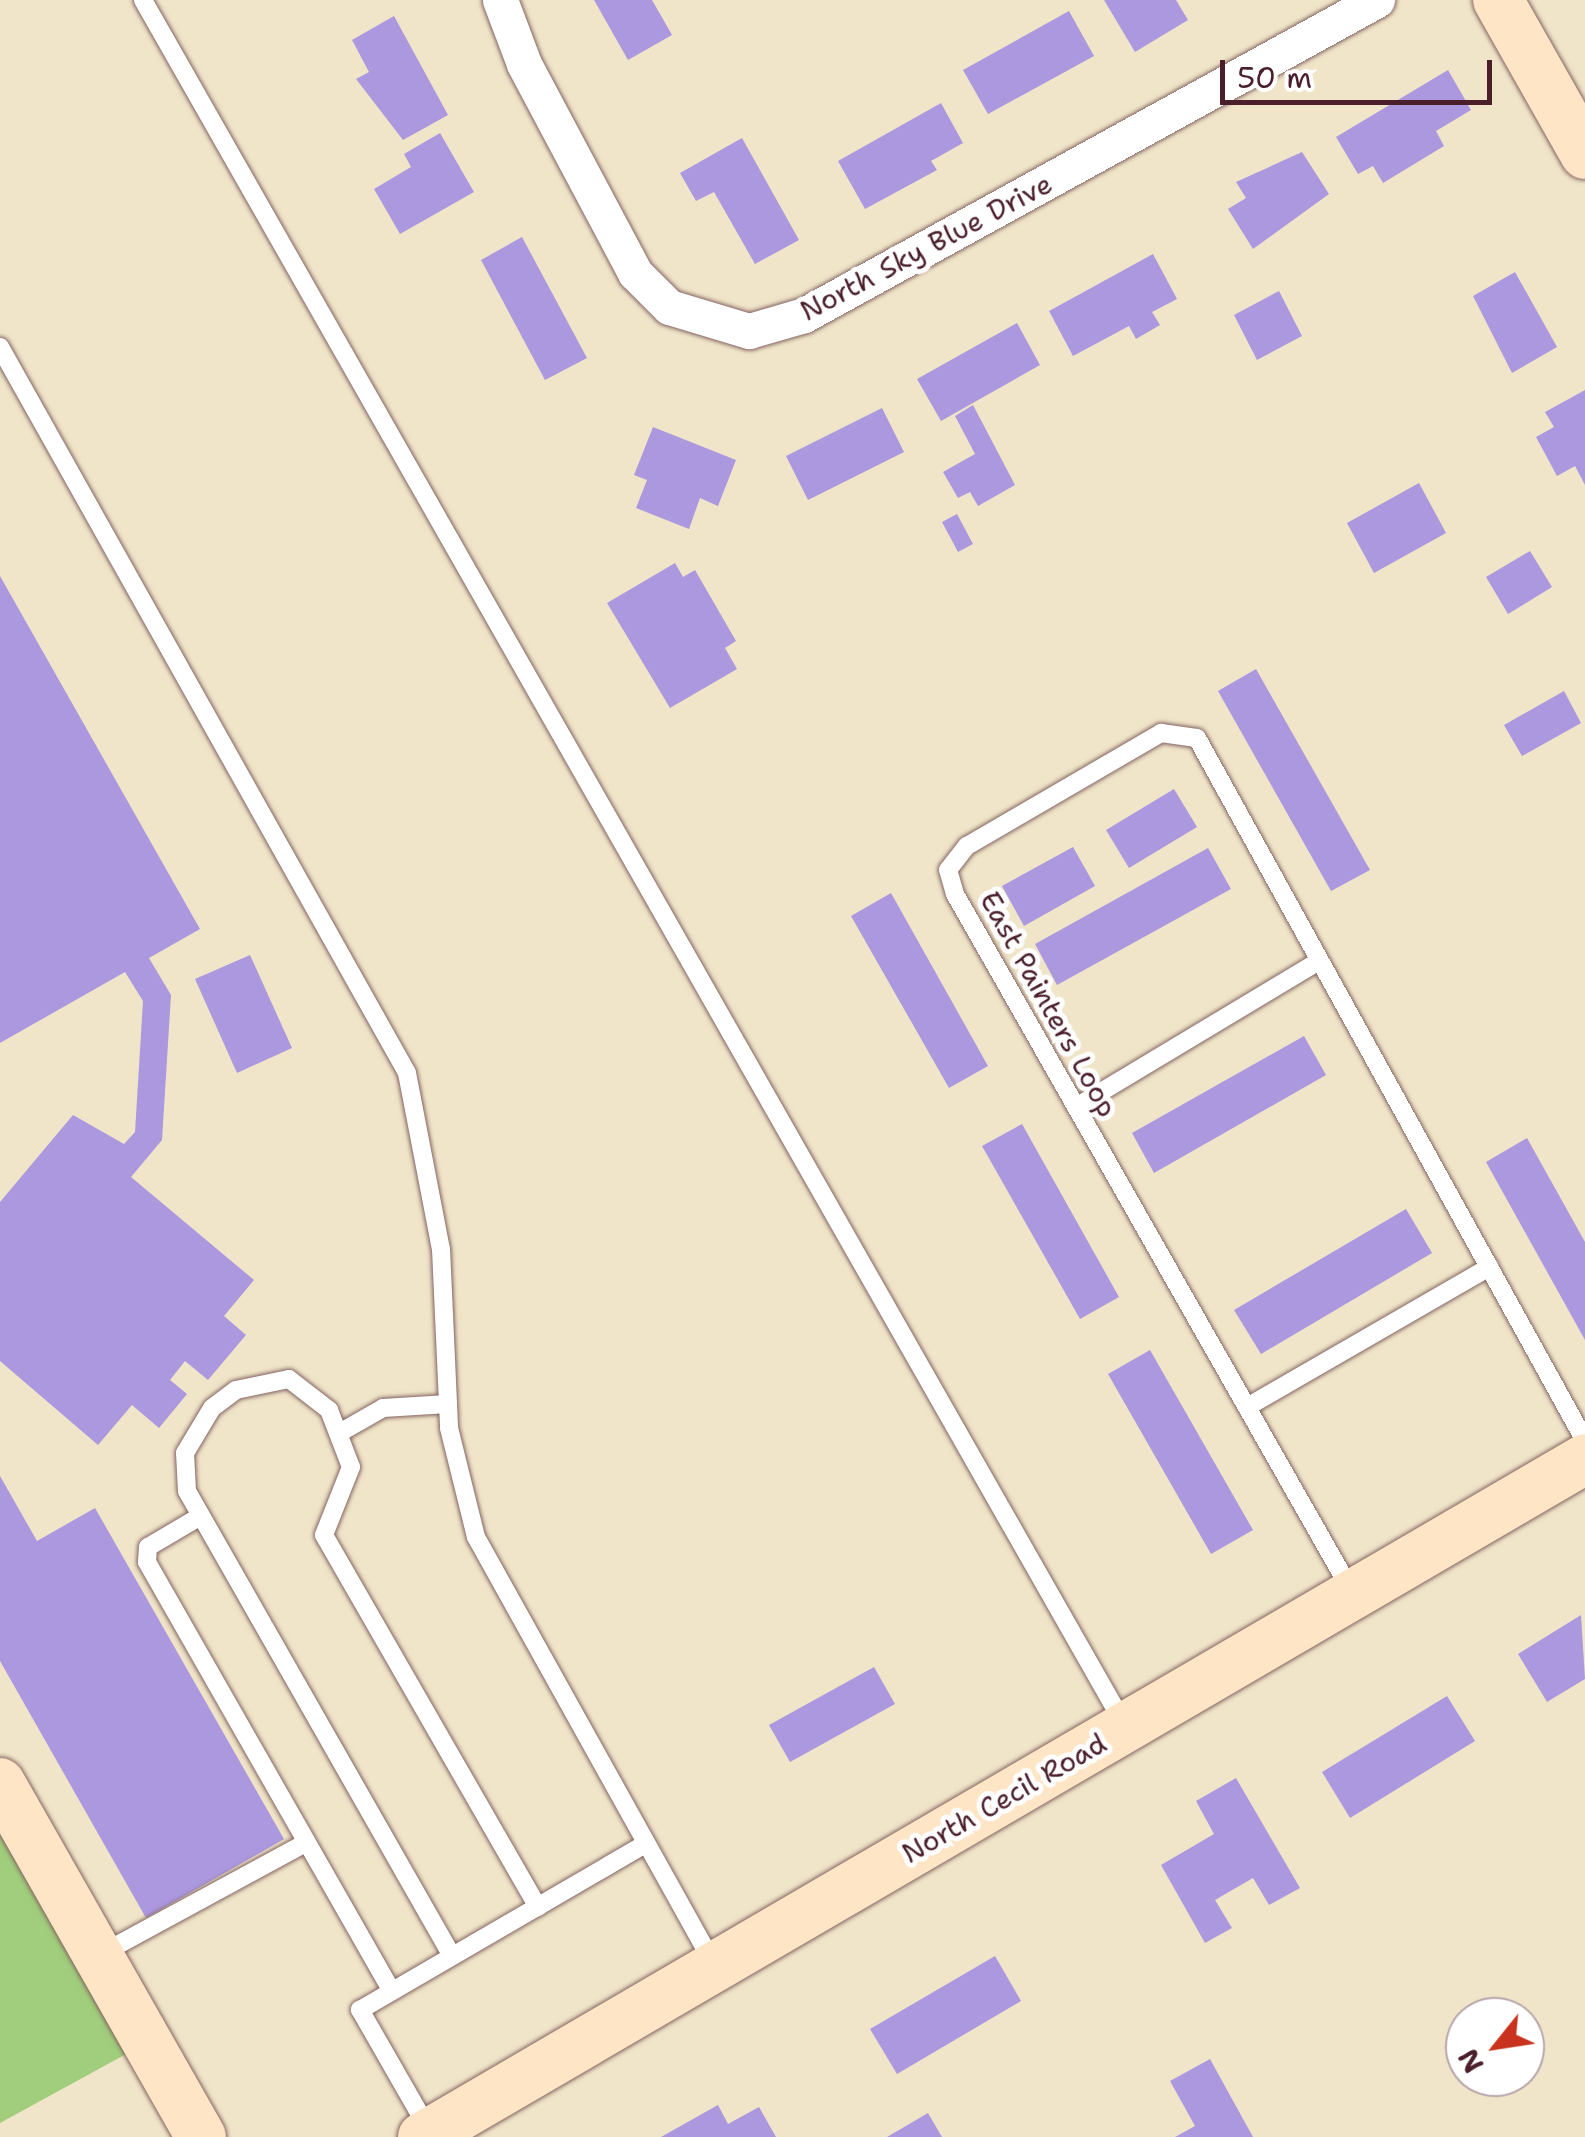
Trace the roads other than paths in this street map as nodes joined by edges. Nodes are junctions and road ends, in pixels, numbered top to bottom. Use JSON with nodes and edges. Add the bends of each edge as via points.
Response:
{"nodes":[{"id":1,"x":143,"y":0,"type":"edge"},
{"id":2,"x":500,"y":0,"type":"edge"},
{"id":3,"x":1378,"y":0,"type":"edge"},
{"id":4,"x":1498,"y":0,"type":"edge"},
{"id":5,"x":1585,"y":154,"type":"edge"},
{"id":6,"x":0,"y":347,"type":"edge"},
{"id":7,"x":1319,"y":962,"type":"junction"},
{"id":8,"x":1076,"y":1107,"type":"junction"},
{"id":9,"x":1489,"y":1267,"type":"junction"},
{"id":10,"x":448,"y":1404,"type":"junction"},
{"id":11,"x":1247,"y":1407,"type":"junction"},
{"id":12,"x":341,"y":1432,"type":"junction"},
{"id":13,"x":1585,"y":1441,"type":"edge"},
{"id":14,"x":1585,"y":1459,"type":"edge"},
{"id":15,"x":199,"y":1517,"type":"junction"},
{"id":16,"x":1353,"y":1595,"type":"junction"},
{"id":17,"x":1126,"y":1727,"type":"junction"},
{"id":18,"x":0,"y":1783,"type":"edge"},
{"id":19,"x":307,"y":1842,"type":"junction"},
{"id":20,"x":644,"y":1845,"type":"junction"},
{"id":21,"x":538,"y":1907,"type":"junction"},
{"id":22,"x":98,"y":1956,"type":"junction"},
{"id":23,"x":452,"y":1956,"type":"junction"},
{"id":24,"x":716,"y":1966,"type":"junction"},
{"id":25,"x":392,"y":1991,"type":"junction"},
{"id":26,"x":426,"y":2135,"type":"edge"},
{"id":27,"x":201,"y":2137,"type":"edge"}],
"edges":[{"from":1,"to":17,"type":"lane"},
{"from":2,"to":3,"type":"street","name":"North Sky Blue Drive","via":[[524,64],[635,273],[669,307],[750,331],[804,315]]},
{"from":4,"to":5,"type":"street"},
{"from":6,"to":10,"type":"lane","via":[[407,1073],[441,1249]]},
{"from":7,"to":8,"type":"lane"},
{"from":7,"to":8,"type":"lane","name":"East Painters Loop","via":[[1197,738],[1161,733],[968,846],[948,870],[956,894]]},
{"from":7,"to":9,"type":"lane","name":"East Painters Loop"},
{"from":8,"to":11,"type":"lane","name":"East Painters Loop"},
{"from":9,"to":11,"type":"lane"},
{"from":9,"to":13,"type":"lane","name":"East Painters Loop"},
{"from":10,"to":12,"type":"lane","via":[[383,1408]]},
{"from":10,"to":20,"type":"lane","via":[[466,1501],[497,1587]]},
{"from":11,"to":16,"type":"lane","name":"East Painters Loop"},
{"from":12,"to":15,"type":"lane","via":[[311,1391],[289,1379],[236,1390],[212,1408],[185,1453]]},
{"from":12,"to":21,"type":"lane","via":[[348,1492],[324,1535]]},
{"from":14,"to":16,"type":"street","name":"North Cecil Road"},
{"from":15,"to":19,"type":"lane","via":[[148,1546],[146,1562]]},
{"from":15,"to":23,"type":"lane"},
{"from":16,"to":17,"type":"street","name":"North Cecil Road"},
{"from":17,"to":24,"type":"street","name":"North Cecil Road"},
{"from":18,"to":22,"type":"street"},
{"from":19,"to":22,"type":"lane"},
{"from":19,"to":25,"type":"lane"},
{"from":20,"to":21,"type":"lane"},
{"from":20,"to":24,"type":"lane"},
{"from":21,"to":23,"type":"lane"},
{"from":22,"to":27,"type":"street"},
{"from":23,"to":25,"type":"lane"},
{"from":24,"to":26,"type":"street","name":"North Cecil Road"},
{"from":25,"to":26,"type":"lane","via":[[360,2010]]}]}
